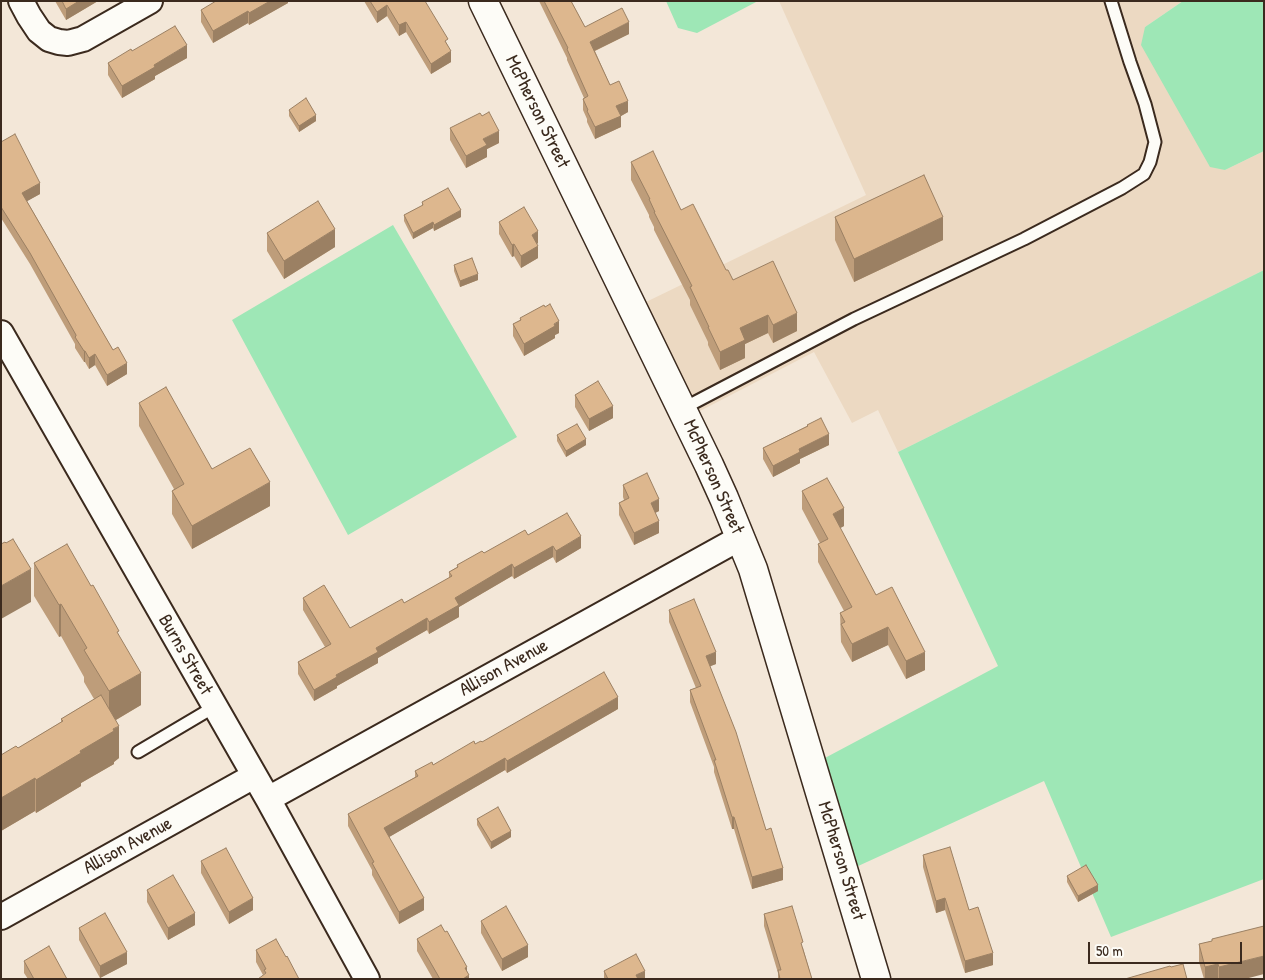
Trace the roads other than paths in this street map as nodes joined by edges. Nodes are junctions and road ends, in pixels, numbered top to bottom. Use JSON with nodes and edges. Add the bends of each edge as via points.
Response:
{"nodes":[{"id":1,"x":21,"y":1,"type":"edge"},
{"id":2,"x":150,"y":1,"type":"edge"},
{"id":3,"x":483,"y":1,"type":"edge"},
{"id":4,"x":1111,"y":1,"type":"edge"},
{"id":5,"x":1,"y":333,"type":"edge"},
{"id":6,"x":682,"y":409,"type":"junction"},
{"id":7,"x":740,"y":538,"type":"junction"},
{"id":8,"x":214,"y":707,"type":"junction"},
{"id":9,"x":138,"y":752,"type":"dead end"},
{"id":10,"x":254,"y":776,"type":"junction"},
{"id":11,"x":268,"y":799,"type":"junction"},
{"id":12,"x":1,"y":917,"type":"edge"},
{"id":13,"x":367,"y":979,"type":"edge"},
{"id":14,"x":876,"y":979,"type":"edge"}],
"edges":[{"from":1,"to":2,"type":"street","via":[[39,31],[49,39],[68,43],[83,39]]},
{"from":3,"to":6,"type":"street","name":"McPherson Street"},
{"from":4,"to":6,"type":"lane","via":[[1155,142],[1144,174],[1024,239],[854,319]]},
{"from":5,"to":8,"type":"street","name":"Burns Street"},
{"from":6,"to":7,"type":"street","name":"McPherson Street"},
{"from":7,"to":11,"type":"street","name":"Allison Avenue"},
{"from":7,"to":14,"type":"street","name":"McPherson Street","via":[[763,600]]},
{"from":8,"to":9,"type":"lane"},
{"from":8,"to":10,"type":"street","name":"Burns Street"},
{"from":10,"to":11,"type":"street","name":"Burns Street"},
{"from":10,"to":12,"type":"street","name":"Allison Avenue"},
{"from":11,"to":13,"type":"street","name":"Burns Street"}]}
